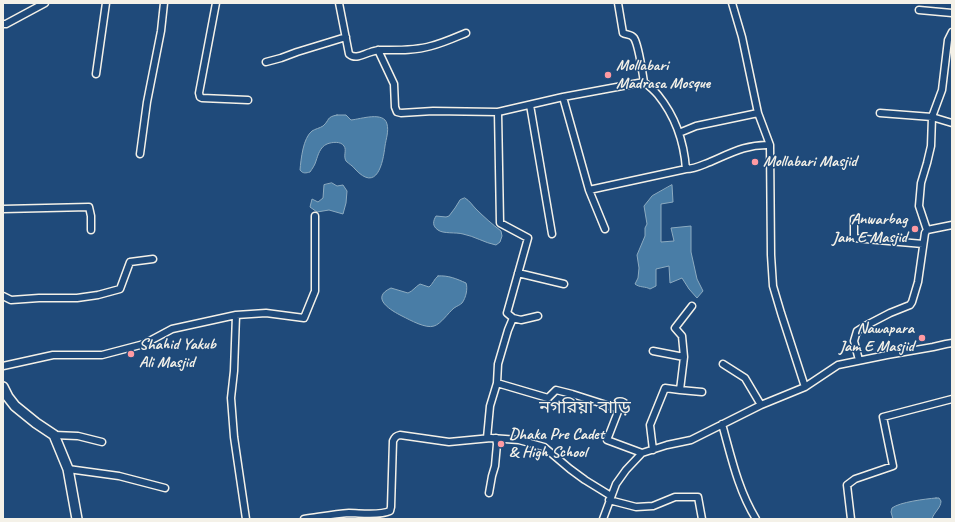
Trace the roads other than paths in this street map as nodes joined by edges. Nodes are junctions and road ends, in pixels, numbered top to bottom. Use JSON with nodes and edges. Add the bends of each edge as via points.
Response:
{"nodes":[{"id":1,"x":45,"y":3,"type":"edge"},
{"id":2,"x":106,"y":3,"type":"edge"},
{"id":3,"x":164,"y":3,"type":"edge"},
{"id":4,"x":216,"y":3,"type":"edge"},
{"id":5,"x":339,"y":3,"type":"edge"},
{"id":6,"x":618,"y":3,"type":"edge"},
{"id":7,"x":732,"y":3,"type":"edge"},
{"id":8,"x":919,"y":10,"type":"dead end"},
{"id":9,"x":952,"y":13,"type":"edge"},
{"id":10,"x":3,"y":24,"type":"edge"},
{"id":11,"x":952,"y":32,"type":"edge"},
{"id":12,"x":466,"y":33,"type":"dead end"},
{"id":13,"x":346,"y":36,"type":"junction"},
{"id":14,"x":378,"y":50,"type":"junction"},
{"id":15,"x":266,"y":62,"type":"dead end"},
{"id":16,"x":96,"y":74,"type":"dead end"},
{"id":17,"x":644,"y":82,"type":"junction"},
{"id":18,"x":563,"y":97,"type":"junction"},
{"id":19,"x":248,"y":100,"type":"dead end"},
{"id":20,"x":530,"y":105,"type":"junction"},
{"id":21,"x":498,"y":112,"type":"junction"},
{"id":22,"x":758,"y":113,"type":"junction"},
{"id":23,"x":880,"y":113,"type":"dead end"},
{"id":24,"x":932,"y":117,"type":"junction"},
{"id":25,"x":952,"y":123,"type":"edge"},
{"id":26,"x":679,"y":134,"type":"junction"},
{"id":27,"x":770,"y":144,"type":"junction"},
{"id":28,"x":140,"y":154,"type":"dead end"},
{"id":29,"x":686,"y":169,"type":"junction"},
{"id":30,"x":589,"y":190,"type":"junction"},
{"id":31,"x":3,"y":209,"type":"edge"},
{"id":32,"x":314,"y":216,"type":"dead end"},
{"id":33,"x":854,"y":219,"type":"dead end"},
{"id":34,"x":952,"y":225,"type":"edge"},
{"id":35,"x":605,"y":229,"type":"dead end"},
{"id":36,"x":91,"y":230,"type":"dead end"},
{"id":37,"x":927,"y":230,"type":"junction"},
{"id":38,"x":552,"y":234,"type":"dead end"},
{"id":39,"x":923,"y":244,"type":"junction"},
{"id":40,"x":153,"y":260,"type":"dead end"},
{"id":41,"x":518,"y":273,"type":"junction"},
{"id":42,"x":564,"y":284,"type":"dead end"},
{"id":43,"x":3,"y":296,"type":"edge"},
{"id":44,"x":692,"y":306,"type":"dead end"},
{"id":45,"x":236,"y":315,"type":"junction"},
{"id":46,"x":538,"y":316,"type":"dead end"},
{"id":47,"x":513,"y":318,"type":"junction"},
{"id":48,"x":952,"y":343,"type":"edge"},
{"id":49,"x":653,"y":350,"type":"dead end"},
{"id":50,"x":684,"y":357,"type":"junction"},
{"id":51,"x":859,"y":360,"type":"junction"},
{"id":52,"x":723,"y":364,"type":"dead end"},
{"id":53,"x":3,"y":366,"type":"edge"},
{"id":54,"x":497,"y":383,"type":"junction"},
{"id":55,"x":805,"y":386,"type":"junction"},
{"id":56,"x":3,"y":387,"type":"edge"},
{"id":57,"x":680,"y":390,"type":"junction"},
{"id":58,"x":702,"y":392,"type":"dead end"},
{"id":59,"x":952,"y":399,"type":"edge"},
{"id":60,"x":761,"y":405,"type":"junction"},
{"id":61,"x":722,"y":424,"type":"junction"},
{"id":62,"x":54,"y":435,"type":"junction"},
{"id":63,"x":487,"y":438,"type":"junction"},
{"id":64,"x":496,"y":438,"type":"junction"},
{"id":65,"x":102,"y":442,"type":"dead end"},
{"id":66,"x":653,"y":450,"type":"junction"},
{"id":67,"x":642,"y":453,"type":"junction"},
{"id":68,"x":68,"y":469,"type":"junction"},
{"id":69,"x":165,"y":488,"type":"dead end"},
{"id":70,"x":489,"y":493,"type":"dead end"},
{"id":71,"x":610,"y":498,"type":"junction"},
{"id":72,"x":77,"y":519,"type":"edge"},
{"id":73,"x":246,"y":519,"type":"edge"},
{"id":74,"x":304,"y":519,"type":"edge"},
{"id":75,"x":603,"y":519,"type":"edge"},
{"id":76,"x":702,"y":519,"type":"edge"},
{"id":77,"x":756,"y":519,"type":"edge"},
{"id":78,"x":851,"y":519,"type":"edge"}],
"edges":[{"from":1,"to":10,"type":"street"},
{"from":2,"to":16,"type":"street"},
{"from":3,"to":28,"type":"street"},
{"from":4,"to":19,"type":"street","via":[[200,97]]},
{"from":5,"to":13,"type":"street"},
{"from":6,"to":17,"type":"street","via":[[623,33],[633,37]]},
{"from":7,"to":22,"type":"street"},
{"from":8,"to":9,"type":"street"},
{"from":11,"to":24,"type":"street","via":[[948,40],[942,90]]},
{"from":12,"to":14,"type":"street","via":[[430,47]]},
{"from":13,"to":14,"type":"street","via":[[349,54],[352,56]]},
{"from":13,"to":15,"type":"street"},
{"from":14,"to":21,"type":"street","via":[[394,84],[397,112]]},
{"from":17,"to":18,"type":"street"},
{"from":17,"to":26,"type":"street","via":[[657,94],[671,114]]},
{"from":18,"to":20,"type":"street"},
{"from":18,"to":30,"type":"street"},
{"from":20,"to":21,"type":"street"},
{"from":20,"to":38,"type":"street"},
{"from":21,"to":41,"type":"street","via":[[500,223],[528,238]]},
{"from":22,"to":26,"type":"street","via":[[696,126]]},
{"from":22,"to":27,"type":"street"},
{"from":23,"to":24,"type":"street"},
{"from":24,"to":25,"type":"street"},
{"from":24,"to":37,"type":"street","via":[[931,146],[921,183],[919,206]]},
{"from":26,"to":29,"type":"street"},
{"from":27,"to":29,"type":"street","via":[[739,149],[695,168]]},
{"from":27,"to":55,"type":"street","via":[[773,286]]},
{"from":29,"to":30,"type":"street"},
{"from":30,"to":35,"type":"street"},
{"from":31,"to":36,"type":"street","via":[[89,207]]},
{"from":32,"to":45,"type":"street","via":[[315,291],[304,318],[266,313]]},
{"from":33,"to":39,"type":"street","via":[[854,238]]},
{"from":34,"to":37,"type":"street"},
{"from":37,"to":39,"type":"street"},
{"from":39,"to":51,"type":"street","via":[[918,282],[912,302],[857,331],[854,341]]},
{"from":40,"to":43,"type":"street","via":[[130,262],[120,289],[98,295],[11,300]]},
{"from":41,"to":42,"type":"street"},
{"from":41,"to":47,"type":"street","via":[[507,313]]},
{"from":44,"to":50,"type":"street","via":[[675,328],[682,336]]},
{"from":45,"to":53,"type":"street","via":[[172,329],[144,344],[102,355],[53,355]]},
{"from":45,"to":73,"type":"street","via":[[231,398]]},
{"from":46,"to":47,"type":"street","via":[[521,320]]},
{"from":47,"to":54,"type":"street","via":[[498,364]]},
{"from":48,"to":51,"type":"street"},
{"from":49,"to":50,"type":"street"},
{"from":50,"to":57,"type":"street"},
{"from":51,"to":55,"type":"street","via":[[838,365]]},
{"from":52,"to":60,"type":"street","via":[[745,378]]},
{"from":54,"to":63,"type":"street","via":[[490,406]]},
{"from":54,"to":67,"type":"street","via":[[548,398],[556,390],[619,409],[607,440]]},
{"from":55,"to":60,"type":"street"},
{"from":56,"to":62,"type":"main road","via":[[15,406]]},
{"from":57,"to":58,"type":"street"},
{"from":57,"to":66,"type":"street","via":[[665,388],[650,425]]},
{"from":59,"to":78,"type":"street","via":[[882,417],[893,466],[855,479],[847,485]]},
{"from":60,"to":61,"type":"street"},
{"from":61,"to":66,"type":"street","via":[[691,440]]},
{"from":61,"to":77,"type":"street","via":[[739,483]]},
{"from":62,"to":65,"type":"street","via":[[78,436]]},
{"from":62,"to":68,"type":"main road"},
{"from":63,"to":64,"type":"street"},
{"from":63,"to":74,"type":"street","via":[[450,442],[397,436],[393,440],[390,511]]},
{"from":64,"to":70,"type":"street","via":[[496,466]]},
{"from":64,"to":71,"type":"street","via":[[519,440],[544,447]]},
{"from":66,"to":67,"type":"street"},
{"from":67,"to":71,"type":"street","via":[[616,484]]},
{"from":68,"to":69,"type":"street","via":[[119,476]]},
{"from":68,"to":72,"type":"main road"},
{"from":71,"to":75,"type":"street"},
{"from":71,"to":76,"type":"street","via":[[636,507],[652,506],[675,497],[698,497]]}]}
